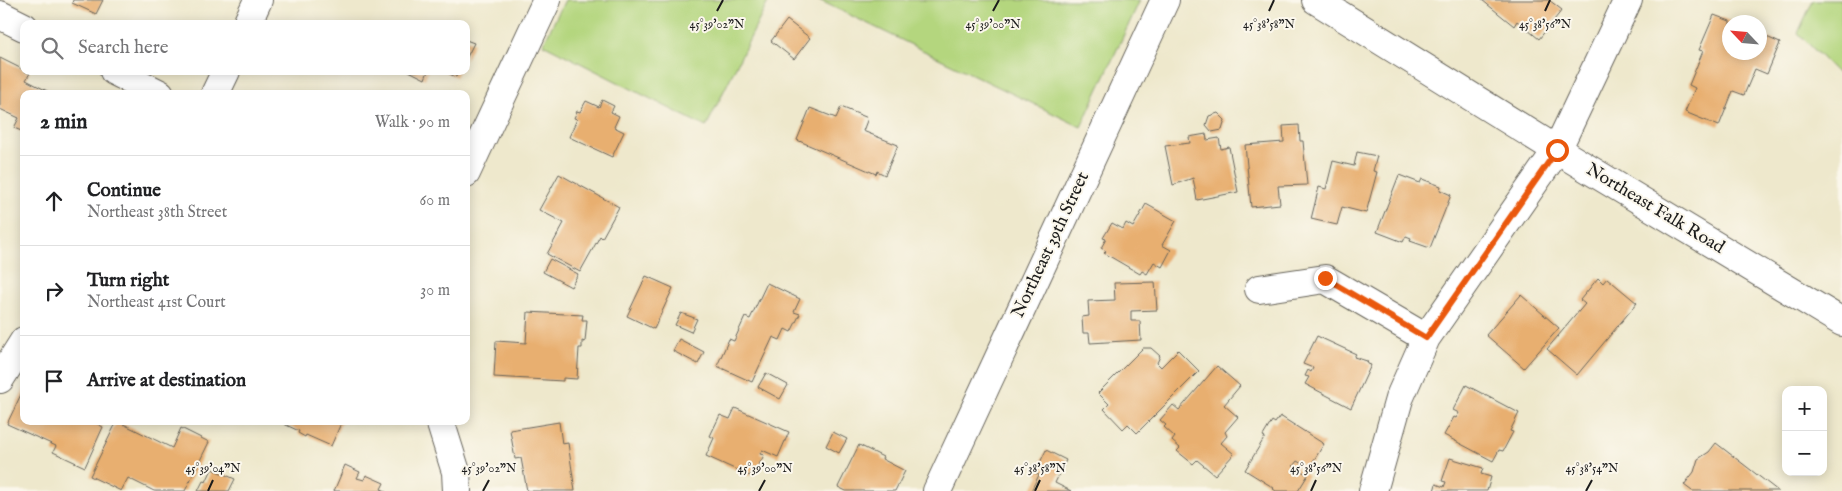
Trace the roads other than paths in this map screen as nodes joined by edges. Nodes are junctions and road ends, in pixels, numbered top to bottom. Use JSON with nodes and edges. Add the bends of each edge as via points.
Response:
{"nodes":[{"id":1,"x":258,"y":0,"type":"edge"},
{"id":2,"x":547,"y":0,"type":"edge"},
{"id":3,"x":1165,"y":0,"type":"edge"},
{"id":4,"x":1316,"y":0,"type":"edge"},
{"id":5,"x":1628,"y":0,"type":"edge"},
{"id":6,"x":0,"y":15,"type":"edge"},
{"id":7,"x":249,"y":20,"type":"edge"},
{"id":8,"x":20,"y":25,"type":"edge"},
{"id":9,"x":122,"y":75,"type":"edge"},
{"id":10,"x":224,"y":75,"type":"edge"},
{"id":11,"x":152,"y":90,"type":"edge"},
{"id":12,"x":217,"y":90,"type":"edge"},
{"id":13,"x":1557,"y":150,"type":"junction"},
{"id":14,"x":470,"y":164,"type":"edge"},
{"id":15,"x":1259,"y":289,"type":"dead end"},
{"id":16,"x":1842,"y":322,"type":"edge"},
{"id":17,"x":1426,"y":338,"type":"junction"},
{"id":18,"x":20,"y":347,"type":"edge"},
{"id":19,"x":0,"y":379,"type":"edge"},
{"id":20,"x":441,"y":425,"type":"edge"},
{"id":21,"x":457,"y":491,"type":"edge"},
{"id":22,"x":937,"y":491,"type":"edge"},
{"id":23,"x":1373,"y":491,"type":"edge"}],
"edges":[{"from":1,"to":7,"type":"street"},
{"from":2,"to":14,"type":"street"},
{"from":3,"to":22,"type":"street","name":"Northeast 39th Street"},
{"from":4,"to":13,"type":"street","name":"Northeast Falk Road"},
{"from":5,"to":13,"type":"street"},
{"from":6,"to":8,"type":"street"},
{"from":9,"to":11,"type":"street"},
{"from":10,"to":12,"type":"street"},
{"from":13,"to":16,"type":"street","name":"Northeast Falk Road"},
{"from":13,"to":17,"type":"street"},
{"from":15,"to":17,"type":"street","via":[[1325,278]]},
{"from":17,"to":23,"type":"street","via":[[1399,399]]},
{"from":18,"to":19,"type":"street"},
{"from":20,"to":21,"type":"street","via":[[456,472]]}]}
